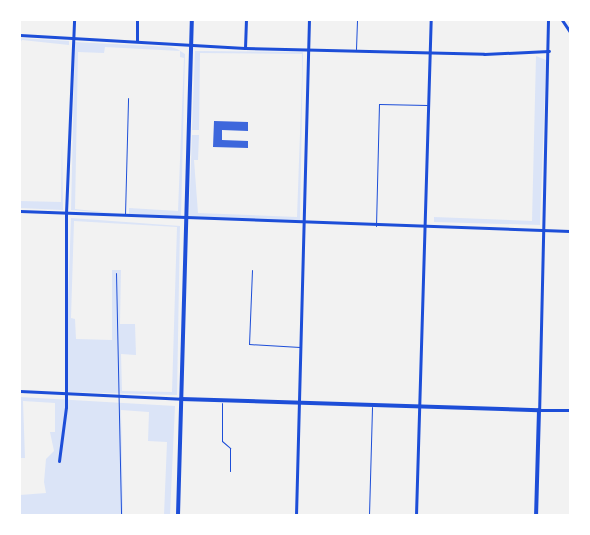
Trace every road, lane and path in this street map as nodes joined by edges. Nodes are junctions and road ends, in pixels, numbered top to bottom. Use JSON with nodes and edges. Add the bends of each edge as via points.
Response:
{"nodes":[{"id":1,"x":74,"y":20,"type":"edge"},
{"id":2,"x":137,"y":20,"type":"edge"},
{"id":3,"x":192,"y":20,"type":"edge"},
{"id":4,"x":246,"y":20,"type":"edge"},
{"id":5,"x":309,"y":20,"type":"edge"},
{"id":6,"x":357,"y":20,"type":"edge"},
{"id":7,"x":431,"y":20,"type":"edge"},
{"id":8,"x":548,"y":20,"type":"edge"},
{"id":9,"x":562,"y":20,"type":"edge"},
{"id":10,"x":570,"y":32,"type":"edge"},
{"id":11,"x":20,"y":35,"type":"edge"},
{"id":12,"x":73,"y":38,"type":"junction"},
{"id":13,"x":137,"y":41,"type":"junction"},
{"id":14,"x":191,"y":46,"type":"junction"},
{"id":15,"x":245,"y":48,"type":"junction"},
{"id":16,"x":308,"y":48,"type":"junction"},
{"id":17,"x":356,"y":49,"type":"junction"},
{"id":18,"x":430,"y":51,"type":"junction"},
{"id":19,"x":549,"y":51,"type":"junction"},
{"id":20,"x":128,"y":98,"type":"dead end"},
{"id":21,"x":427,"y":105,"type":"junction"},
{"id":22,"x":20,"y":211,"type":"edge"},
{"id":23,"x":66,"y":213,"type":"junction"},
{"id":24,"x":126,"y":216,"type":"junction"},
{"id":25,"x":186,"y":220,"type":"junction"},
{"id":26,"x":304,"y":223,"type":"junction"},
{"id":27,"x":376,"y":226,"type":"junction"},
{"id":28,"x":425,"y":227,"type":"junction"},
{"id":29,"x":544,"y":230,"type":"junction"},
{"id":30,"x":570,"y":231,"type":"edge"},
{"id":31,"x":252,"y":270,"type":"dead end"},
{"id":32,"x":116,"y":273,"type":"dead end"},
{"id":33,"x":300,"y":347,"type":"junction"},
{"id":34,"x":20,"y":391,"type":"edge"},
{"id":35,"x":65,"y":394,"type":"junction"},
{"id":36,"x":116,"y":396,"type":"junction"},
{"id":37,"x":181,"y":399,"type":"junction"},
{"id":38,"x":222,"y":402,"type":"junction"},
{"id":39,"x":300,"y":405,"type":"junction"},
{"id":40,"x":372,"y":407,"type":"junction"},
{"id":41,"x":418,"y":408,"type":"junction"},
{"id":42,"x":539,"y":410,"type":"junction"},
{"id":43,"x":570,"y":410,"type":"edge"},
{"id":44,"x":59,"y":461,"type":"dead end"},
{"id":45,"x":230,"y":471,"type":"dead end"},
{"id":46,"x":121,"y":515,"type":"edge"},
{"id":47,"x":178,"y":515,"type":"edge"},
{"id":48,"x":296,"y":515,"type":"edge"},
{"id":49,"x":369,"y":515,"type":"edge"},
{"id":50,"x":416,"y":515,"type":"edge"},
{"id":51,"x":536,"y":515,"type":"edge"}],
"edges":[{"from":1,"to":12,"type":"street"},
{"from":2,"to":13,"type":"street"},
{"from":3,"to":14,"type":"street"},
{"from":4,"to":15,"type":"street"},
{"from":5,"to":16,"type":"street"},
{"from":6,"to":17,"type":"lane"},
{"from":7,"to":18,"type":"street"},
{"from":8,"to":19,"type":"street"},
{"from":9,"to":10,"type":"street"},
{"from":11,"to":12,"type":"street"},
{"from":12,"to":13,"type":"street"},
{"from":12,"to":23,"type":"street"},
{"from":13,"to":14,"type":"street"},
{"from":14,"to":15,"type":"street"},
{"from":14,"to":25,"type":"street"},
{"from":15,"to":16,"type":"street"},
{"from":16,"to":17,"type":"street"},
{"from":16,"to":26,"type":"street"},
{"from":17,"to":18,"type":"street"},
{"from":18,"to":19,"type":"street"},
{"from":18,"to":21,"type":"street"},
{"from":19,"to":29,"type":"street"},
{"from":20,"to":24,"type":"lane"},
{"from":21,"to":27,"type":"lane","via":[[379,104]]},
{"from":21,"to":28,"type":"street"},
{"from":22,"to":23,"type":"street"},
{"from":23,"to":24,"type":"street"},
{"from":23,"to":35,"type":"street"},
{"from":24,"to":25,"type":"street"},
{"from":25,"to":26,"type":"street"},
{"from":25,"to":37,"type":"street"},
{"from":26,"to":27,"type":"street"},
{"from":26,"to":33,"type":"street"},
{"from":27,"to":28,"type":"street"},
{"from":28,"to":29,"type":"street"},
{"from":28,"to":41,"type":"street"},
{"from":29,"to":30,"type":"street"},
{"from":29,"to":42,"type":"street"},
{"from":31,"to":33,"type":"lane","via":[[249,344]]},
{"from":32,"to":36,"type":"lane"},
{"from":33,"to":39,"type":"street"},
{"from":34,"to":35,"type":"street"},
{"from":35,"to":36,"type":"street"},
{"from":35,"to":44,"type":"street"},
{"from":36,"to":37,"type":"street"},
{"from":36,"to":46,"type":"lane"},
{"from":37,"to":38,"type":"street"},
{"from":37,"to":47,"type":"street"},
{"from":38,"to":39,"type":"street"},
{"from":38,"to":45,"type":"lane","via":[[222,441],[230,448]]},
{"from":39,"to":40,"type":"street"},
{"from":39,"to":48,"type":"street"},
{"from":40,"to":41,"type":"street"},
{"from":40,"to":49,"type":"lane"},
{"from":41,"to":42,"type":"street"},
{"from":41,"to":50,"type":"street"},
{"from":42,"to":43,"type":"street"},
{"from":42,"to":51,"type":"street"}]}
